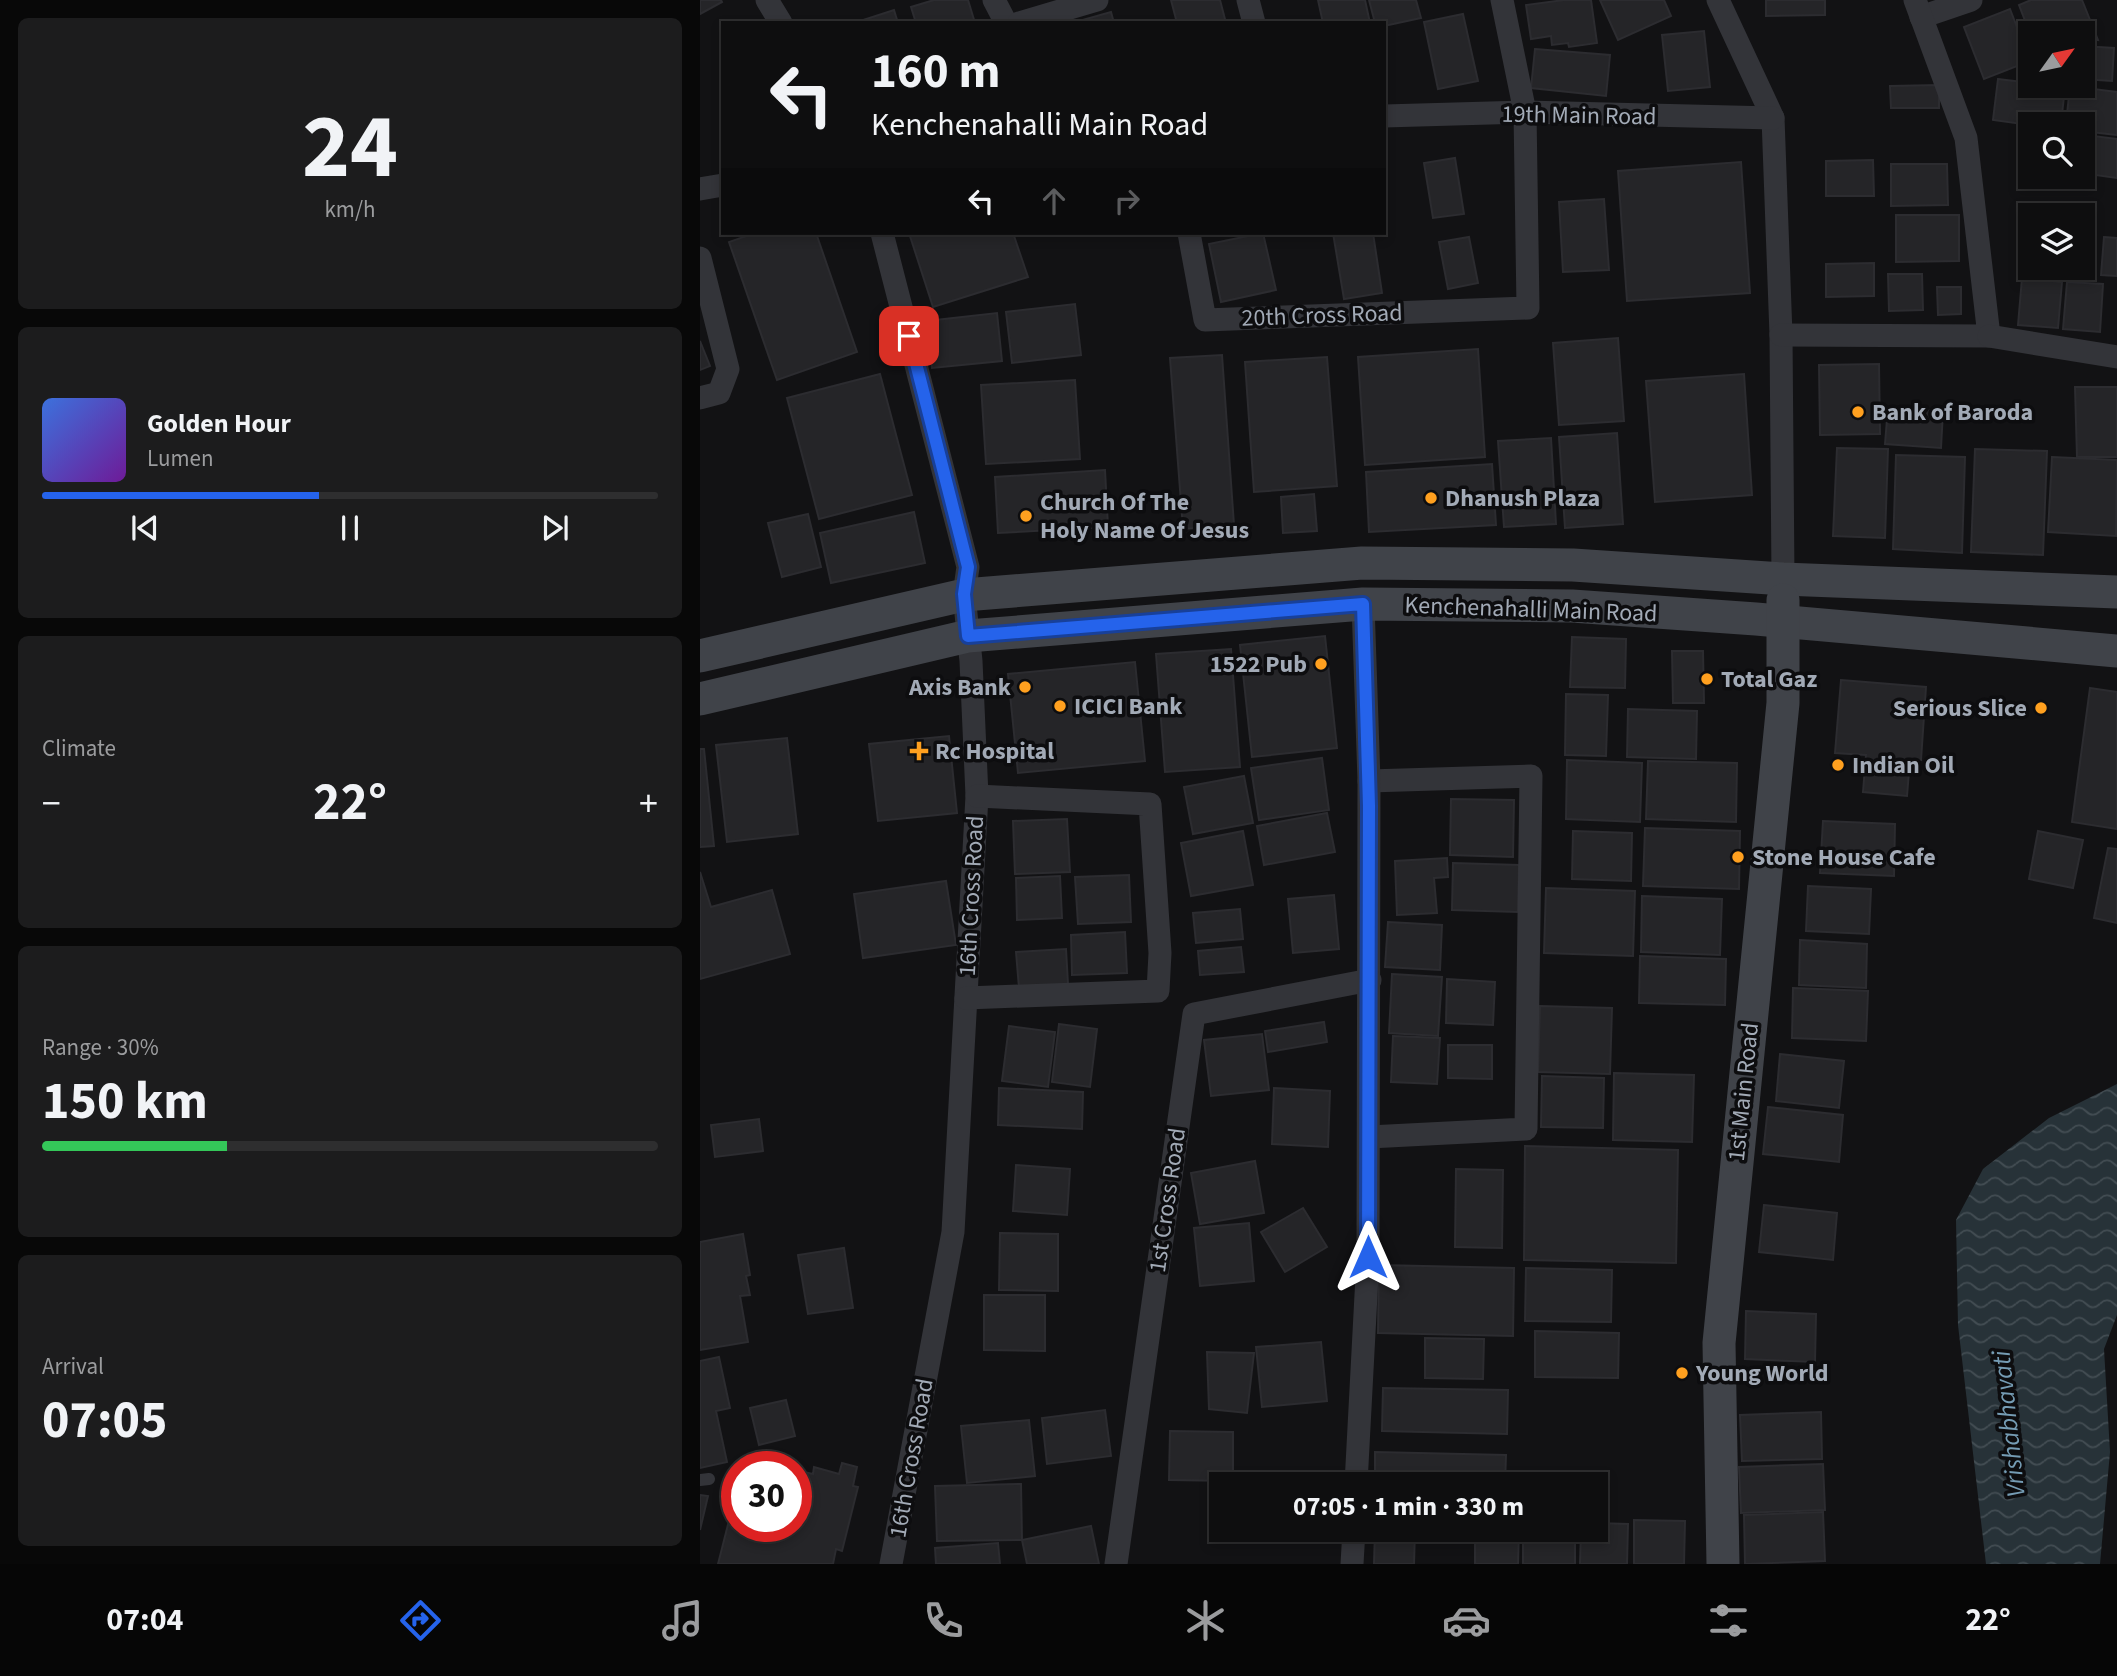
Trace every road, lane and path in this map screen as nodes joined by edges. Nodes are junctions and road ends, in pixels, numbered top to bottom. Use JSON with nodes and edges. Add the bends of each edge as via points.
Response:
{"nodes":[{"id":1,"x":767,"y":0,"type":"edge"},
{"id":2,"x":994,"y":0,"type":"edge"},
{"id":3,"x":1097,"y":0,"type":"edge"},
{"id":4,"x":1248,"y":0,"type":"edge"},
{"id":5,"x":1502,"y":0,"type":"edge"},
{"id":6,"x":1718,"y":0,"type":"edge"},
{"id":7,"x":1971,"y":0,"type":"edge"},
{"id":8,"x":1918,"y":9,"type":"edge"},
{"id":9,"x":780,"y":21,"type":"edge"},
{"id":10,"x":1005,"y":21,"type":"edge"},
{"id":11,"x":1026,"y":21,"type":"edge"},
{"id":12,"x":1253,"y":21,"type":"edge"},
{"id":13,"x":1525,"y":112,"type":"junction"},
{"id":14,"x":1386,"y":116,"type":"edge"},
{"id":15,"x":1773,"y":118,"type":"junction"},
{"id":16,"x":721,"y":185,"type":"edge"},
{"id":17,"x":700,"y":189,"type":"edge"},
{"id":18,"x":883,"y":235,"type":"edge"},
{"id":19,"x":1189,"y":235,"type":"edge"},
{"id":20,"x":700,"y":258,"type":"edge"},
{"id":21,"x":1781,"y":335,"type":"junction"},
{"id":22,"x":1989,"y":336,"type":"junction"},
{"id":23,"x":2117,"y":358,"type":"edge"},
{"id":24,"x":700,"y":398,"type":"edge"},
{"id":25,"x":1783,"y":579,"type":"junction"},
{"id":26,"x":2117,"y":592,"type":"edge"},
{"id":27,"x":964,"y":594,"type":"junction"},
{"id":28,"x":1363,"y":604,"type":"junction"},
{"id":29,"x":1783,"y":621,"type":"junction"},
{"id":30,"x":968,"y":636,"type":"junction"},
{"id":31,"x":2117,"y":651,"type":"edge"},
{"id":32,"x":700,"y":656,"type":"edge"},
{"id":33,"x":700,"y":699,"type":"edge"},
{"id":34,"x":1369,"y":782,"type":"junction"},
{"id":35,"x":976,"y":796,"type":"junction"},
{"id":36,"x":1370,"y":981,"type":"junction"},
{"id":37,"x":966,"y":998,"type":"junction"},
{"id":38,"x":1369,"y":1138,"type":"junction"},
{"id":39,"x":1357,"y":1472,"type":"edge"},
{"id":40,"x":1353,"y":1542,"type":"edge"},
{"id":41,"x":891,"y":1564,"type":"edge"},
{"id":42,"x":1116,"y":1564,"type":"edge"},
{"id":43,"x":1352,"y":1564,"type":"edge"},
{"id":44,"x":1723,"y":1564,"type":"edge"}],
"edges":[{"from":1,"to":9,"type":"street"},
{"from":2,"to":10,"type":"street"},
{"from":3,"to":11,"type":"street"},
{"from":4,"to":12,"type":"street"},
{"from":5,"to":13,"type":"street"},
{"from":6,"to":15,"type":"street"},
{"from":7,"to":8,"type":"street"},
{"from":8,"to":22,"type":"street","via":[[1966,138]]},
{"from":13,"to":14,"type":"street","name":"19th Main Road"},
{"from":13,"to":15,"type":"street","name":"19th Main Road"},
{"from":13,"to":19,"type":"street","name":"20th Cross Road","via":[[1528,308],[1205,320]]},
{"from":15,"to":21,"type":"street"},
{"from":16,"to":17,"type":"street"},
{"from":18,"to":27,"type":"street","name":"16th Cross Road","via":[[968,567]]},
{"from":20,"to":24,"type":"street","via":[[728,369],[719,393]]},
{"from":21,"to":22,"type":"street"},
{"from":21,"to":25,"type":"street"},
{"from":22,"to":23,"type":"street"},
{"from":25,"to":26,"type":"main road","name":"Kenchenahalli Main Road"},
{"from":25,"to":27,"type":"main road","name":"Kenchenahalli Main Road","via":[[1573,565],[1362,563]]},
{"from":25,"to":29,"type":"main road","name":"1st Main Road"},
{"from":27,"to":30,"type":"street","name":"16th Cross Road"},
{"from":27,"to":32,"type":"main road","name":"Kenchenahalli Main Road"},
{"from":28,"to":29,"type":"main road","name":"Kenchenahalli Main Road","via":[[1572,606]]},
{"from":28,"to":30,"type":"main road","name":"Kenchenahalli Main Road"},
{"from":28,"to":34,"type":"street"},
{"from":29,"to":31,"type":"main road","name":"Kenchenahalli Main Road"},
{"from":29,"to":44,"type":"main road","name":"1st Main Road","via":[[1783,703],[1719,1343]]},
{"from":30,"to":33,"type":"main road","name":"Kenchenahalli Main Road"},
{"from":30,"to":35,"type":"street","name":"16th Cross Road"},
{"from":34,"to":36,"type":"street"},
{"from":34,"to":38,"type":"street","via":[[1531,776],[1526,1129]]},
{"from":35,"to":37,"type":"street","name":"16th Cross Road"},
{"from":35,"to":37,"type":"street","via":[[1150,804],[1160,953],[1158,991]]},
{"from":36,"to":38,"type":"street"},
{"from":36,"to":42,"type":"street","name":"1st Cross Road","via":[[1194,1014]]},
{"from":37,"to":41,"type":"street","name":"16th Cross Road","via":[[953,1232]]},
{"from":38,"to":39,"type":"street"},
{"from":40,"to":43,"type":"street"}]}
